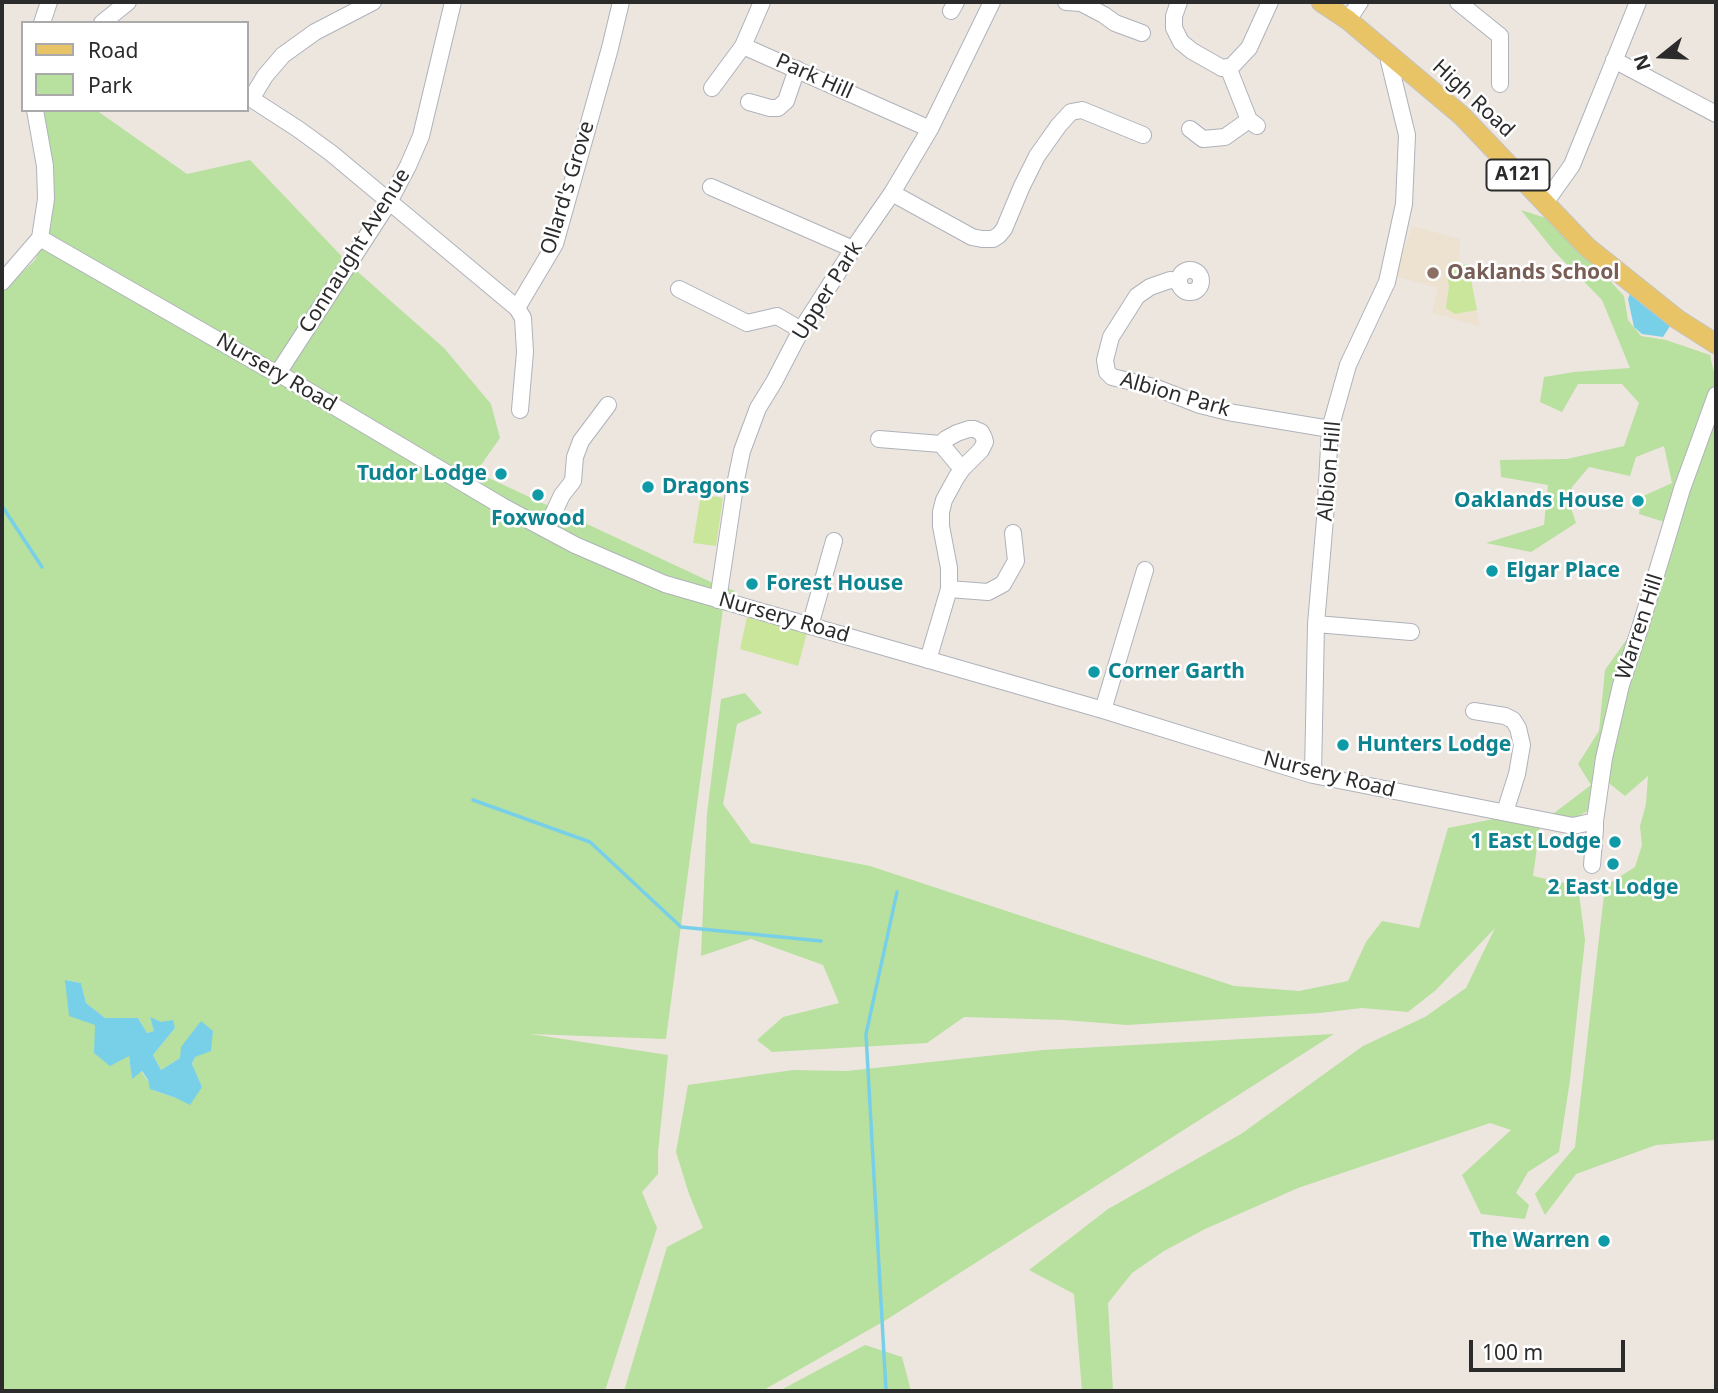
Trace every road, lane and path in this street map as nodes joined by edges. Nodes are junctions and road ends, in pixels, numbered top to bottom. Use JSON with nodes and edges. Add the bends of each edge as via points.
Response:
{"nodes":[{"id":1,"x":49,"y":2,"type":"edge"},
{"id":2,"x":128,"y":2,"type":"edge"},
{"id":3,"x":373,"y":2,"type":"edge"},
{"id":4,"x":453,"y":2,"type":"edge"},
{"id":5,"x":621,"y":2,"type":"edge"},
{"id":6,"x":762,"y":2,"type":"edge"},
{"id":7,"x":992,"y":2,"type":"edge"},
{"id":8,"x":1066,"y":2,"type":"edge"},
{"id":9,"x":1179,"y":2,"type":"edge"},
{"id":10,"x":1270,"y":2,"type":"edge"},
{"id":11,"x":1321,"y":2,"type":"edge"},
{"id":12,"x":1360,"y":2,"type":"edge"},
{"id":13,"x":1458,"y":2,"type":"edge"},
{"id":14,"x":1638,"y":2,"type":"edge"},
{"id":15,"x":1348,"y":20,"type":"junction"},
{"id":16,"x":43,"y":21,"type":"edge"},
{"id":17,"x":104,"y":21,"type":"edge"},
{"id":18,"x":1142,"y":33,"type":"dead end"},
{"id":19,"x":743,"y":46,"type":"junction"},
{"id":20,"x":1390,"y":54,"type":"junction"},
{"id":21,"x":1614,"y":60,"type":"junction"},
{"id":22,"x":1228,"y":67,"type":"junction"},
{"id":23,"x":797,"y":69,"type":"junction"},
{"id":24,"x":1500,"y":85,"type":"dead end"},
{"id":25,"x":712,"y":88,"type":"dead end"},
{"id":26,"x":249,"y":97,"type":"edge"},
{"id":27,"x":749,"y":102,"type":"dead end"},
{"id":28,"x":35,"y":112,"type":"edge"},
{"id":29,"x":1716,"y":114,"type":"edge"},
{"id":30,"x":930,"y":129,"type":"junction"},
{"id":31,"x":1190,"y":129,"type":"dead end"},
{"id":32,"x":1143,"y":135,"type":"dead end"},
{"id":33,"x":717,"y":193,"type":"dead end"},
{"id":34,"x":892,"y":193,"type":"junction"},
{"id":35,"x":389,"y":202,"type":"junction"},
{"id":36,"x":1545,"y":203,"type":"junction"},
{"id":37,"x":40,"y":238,"type":"junction"},
{"id":38,"x":853,"y":248,"type":"junction"},
{"id":39,"x":1178,"y":281,"type":"dead end"},
{"id":40,"x":2,"y":282,"type":"edge"},
{"id":41,"x":679,"y":289,"type":"dead end"},
{"id":42,"x":517,"y":308,"type":"junction"},
{"id":43,"x":801,"y":330,"type":"junction"},
{"id":44,"x":1716,"y":344,"type":"edge"},
{"id":45,"x":278,"y":373,"type":"junction"},
{"id":46,"x":1716,"y":395,"type":"edge"},
{"id":47,"x":608,"y":405,"type":"dead end"},
{"id":48,"x":520,"y":410,"type":"dead end"},
{"id":49,"x":1330,"y":429,"type":"junction"},
{"id":50,"x":879,"y":439,"type":"dead end"},
{"id":51,"x":941,"y":444,"type":"junction"},
{"id":52,"x":962,"y":469,"type":"junction"},
{"id":53,"x":546,"y":529,"type":"junction"},
{"id":54,"x":1013,"y":533,"type":"dead end"},
{"id":55,"x":834,"y":541,"type":"dead end"},
{"id":56,"x":1144,"y":570,"type":"dead end"},
{"id":57,"x":949,"y":589,"type":"junction"},
{"id":58,"x":718,"y":600,"type":"junction"},
{"id":59,"x":1316,"y":624,"type":"junction"},
{"id":60,"x":810,"y":626,"type":"junction"},
{"id":61,"x":1411,"y":632,"type":"dead end"},
{"id":62,"x":928,"y":660,"type":"junction"},
{"id":63,"x":1103,"y":710,"type":"junction"},
{"id":64,"x":1474,"y":710,"type":"dead end"},
{"id":65,"x":1313,"y":775,"type":"junction"},
{"id":66,"x":1505,"y":812,"type":"junction"},
{"id":67,"x":1595,"y":821,"type":"junction"},
{"id":68,"x":1592,"y":865,"type":"dead end"}],
"edges":[{"from":1,"to":16,"type":"street"},
{"from":2,"to":17,"type":"street"},
{"from":3,"to":26,"type":"street","via":[[315,32],[283,55]]},
{"from":4,"to":35,"type":"street","name":"Connaught Avenue","via":[[421,135]]},
{"from":5,"to":42,"type":"street","name":"Ollard's Grove","via":[[555,244]]},
{"from":6,"to":19,"type":"street"},
{"from":7,"to":30,"type":"street","name":"Upper Park"},
{"from":8,"to":18,"type":"street","via":[[1081,3]]},
{"from":9,"to":22,"type":"street","via":[[1174,29],[1181,42],[1222,68]]},
{"from":10,"to":22,"type":"street","via":[[1249,48]]},
{"from":11,"to":15,"type":"main road","name":"High Road","number":"A121"},
{"from":12,"to":15,"type":"street"},
{"from":13,"to":24,"type":"street","via":[[1500,36]]},
{"from":14,"to":21,"type":"street"},
{"from":15,"to":20,"type":"main road","name":"High Road","number":"A121"},
{"from":19,"to":23,"type":"street","name":"Park Hill"},
{"from":19,"to":25,"type":"street"},
{"from":20,"to":36,"type":"main road","name":"High Road","number":"A121","via":[[1462,116]]},
{"from":20,"to":49,"type":"street","name":"Albion Hill","via":[[1407,135],[1404,204],[1387,282],[1348,365]]},
{"from":21,"to":29,"type":"street"},
{"from":21,"to":36,"type":"street","via":[[1572,166]]},
{"from":22,"to":31,"type":"street","via":[[1253,123],[1225,137],[1203,139]]},
{"from":23,"to":27,"type":"street","via":[[786,101],[778,107]]},
{"from":23,"to":30,"type":"street","name":"Park Hill"},
{"from":26,"to":35,"type":"street","via":[[331,153]]},
{"from":28,"to":37,"type":"street","via":[[45,166]]},
{"from":30,"to":34,"type":"street","name":"Upper Park"},
{"from":32,"to":34,"type":"street","via":[[1083,110],[1071,112],[1037,156],[1004,229],[993,239],[972,237]]},
{"from":33,"to":38,"type":"street"},
{"from":34,"to":38,"type":"street","name":"Upper Park"},
{"from":35,"to":42,"type":"street"},
{"from":35,"to":45,"type":"street","name":"Connaught Avenue"},
{"from":36,"to":44,"type":"main road","name":"High Road","number":"A121","via":[[1587,247],[1635,287]]},
{"from":37,"to":40,"type":"street"},
{"from":37,"to":45,"type":"street","name":"Nursery Road"},
{"from":38,"to":43,"type":"street","name":"Upper Park"},
{"from":39,"to":49,"type":"street","name":"Albion Park","via":[[1170,280],[1137,296],[1111,337],[1105,360],[1112,377],[1228,412]]},
{"from":41,"to":43,"type":"street","via":[[747,323],[776,316]]},
{"from":42,"to":48,"type":"street","via":[[523,318],[525,352]]},
{"from":43,"to":58,"type":"street","name":"Upper Park","via":[[758,408],[742,451]]},
{"from":45,"to":53,"type":"street","name":"Nursery Road"},
{"from":46,"to":67,"type":"street","name":"Warren Hill","via":[[1621,685]]},
{"from":47,"to":53,"type":"street","via":[[581,441],[573,481]]},
{"from":49,"to":59,"type":"street","name":"Albion Hill"},
{"from":50,"to":51,"type":"street"},
{"from":51,"to":52,"type":"street"},
{"from":51,"to":52,"type":"street","via":[[969,429],[983,434],[981,450]]},
{"from":52,"to":57,"type":"street","via":[[941,512]]},
{"from":53,"to":58,"type":"street","name":"Nursery Road","via":[[665,584]]},
{"from":54,"to":57,"type":"street","via":[[1016,561],[1003,584],[988,592]]},
{"from":55,"to":60,"type":"street"},
{"from":56,"to":63,"type":"street"},
{"from":57,"to":62,"type":"street"},
{"from":58,"to":60,"type":"street","name":"Nursery Road"},
{"from":59,"to":61,"type":"street"},
{"from":59,"to":65,"type":"street","name":"Albion Hill"},
{"from":60,"to":62,"type":"street","name":"Nursery Road"},
{"from":62,"to":63,"type":"street","name":"Nursery Road"},
{"from":63,"to":65,"type":"street","name":"Nursery Road"},
{"from":64,"to":66,"type":"street","via":[[1506,716],[1518,728],[1522,745]]},
{"from":65,"to":66,"type":"street","name":"Nursery Road"},
{"from":66,"to":67,"type":"street","name":"Nursery Road","via":[[1573,826]]},
{"from":67,"to":68,"type":"street","name":"Warren Hill"}]}
